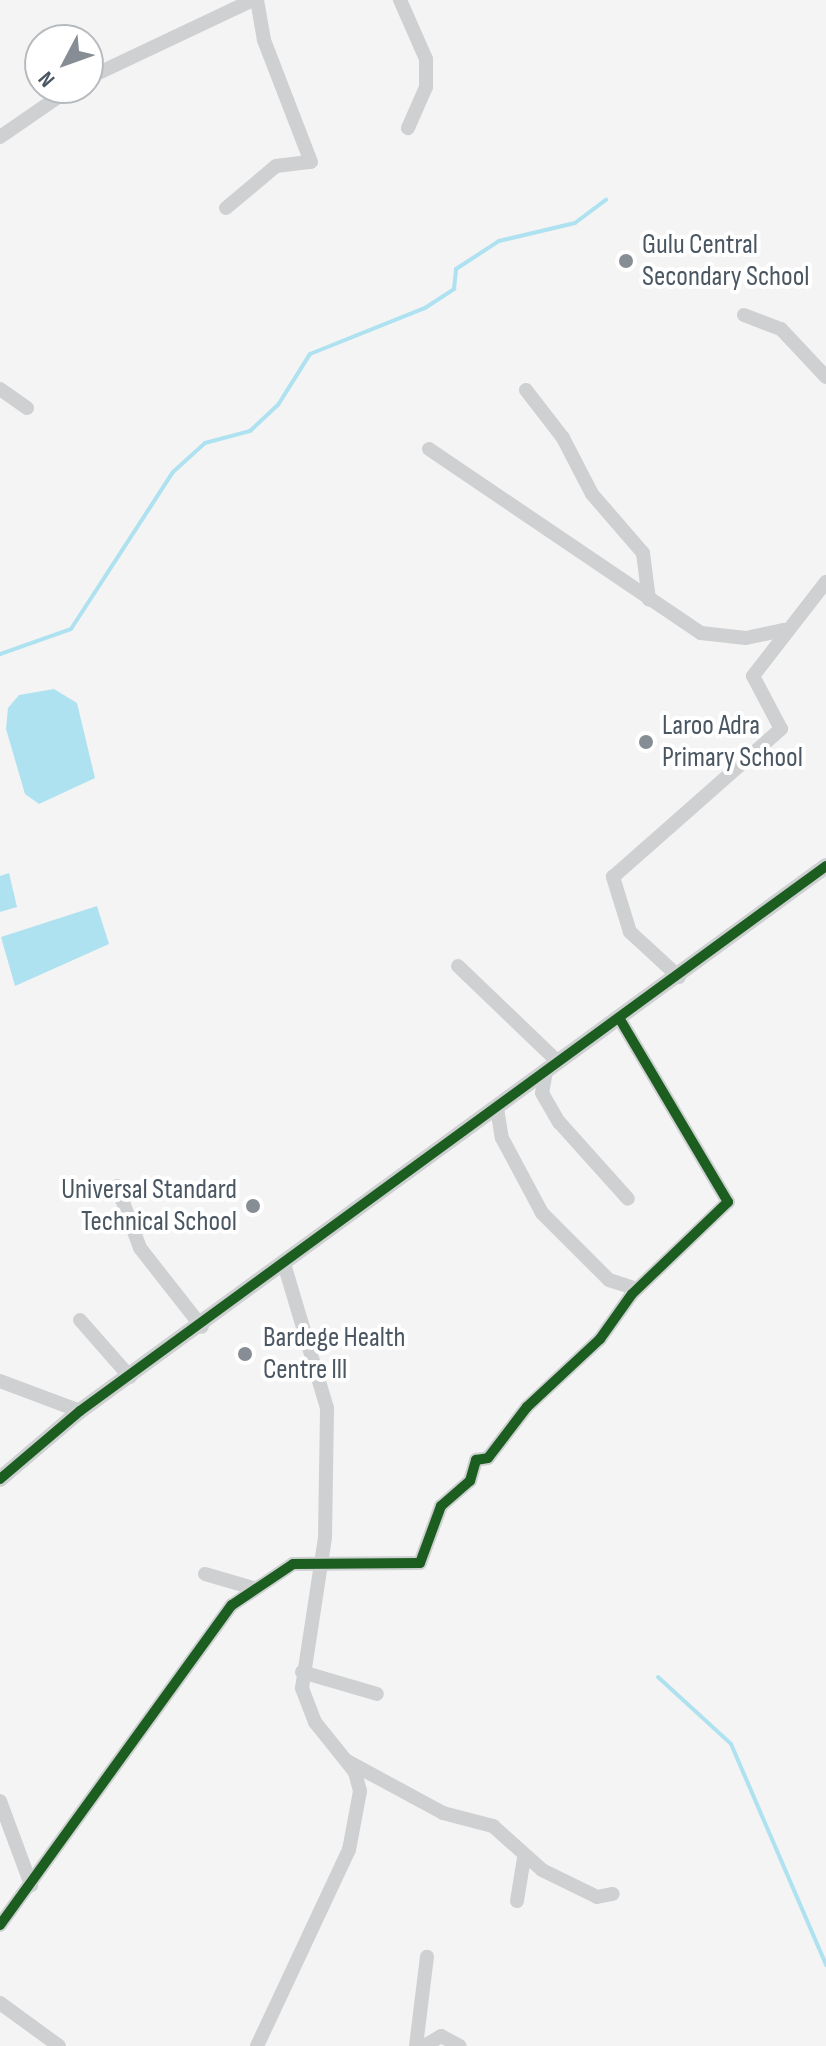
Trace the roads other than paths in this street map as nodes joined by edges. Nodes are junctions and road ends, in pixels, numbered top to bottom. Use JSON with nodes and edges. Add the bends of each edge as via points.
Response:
{"nodes":[{"id":1,"x":255,"y":0,"type":"edge"},
{"id":2,"x":400,"y":0,"type":"edge"},
{"id":3,"x":104,"y":71,"type":"edge"},
{"id":4,"x":48,"y":104,"type":"edge"},
{"id":5,"x":408,"y":128,"type":"dead end"},
{"id":6,"x":0,"y":137,"type":"edge"},
{"id":7,"x":226,"y":208,"type":"dead end"},
{"id":8,"x":744,"y":315,"type":"dead end"},
{"id":9,"x":826,"y":377,"type":"edge"},
{"id":10,"x":0,"y":389,"type":"edge"},
{"id":11,"x":526,"y":390,"type":"dead end"},
{"id":12,"x":27,"y":408,"type":"dead end"},
{"id":13,"x":429,"y":449,"type":"dead end"},
{"id":14,"x":826,"y":582,"type":"edge"},
{"id":15,"x":649,"y":600,"type":"junction"},
{"id":16,"x":784,"y":630,"type":"junction"},
{"id":17,"x":826,"y":866,"type":"edge"},
{"id":18,"x":458,"y":966,"type":"dead end"},
{"id":19,"x":679,"y":977,"type":"junction"},
{"id":20,"x":621,"y":1021,"type":"junction"},
{"id":21,"x":552,"y":1067,"type":"junction"},
{"id":22,"x":497,"y":1108,"type":"junction"},
{"id":23,"x":117,"y":1186,"type":"dead end"},
{"id":24,"x":628,"y":1199,"type":"dead end"},
{"id":25,"x":284,"y":1264,"type":"junction"},
{"id":26,"x":637,"y":1289,"type":"junction"},
{"id":27,"x":80,"y":1320,"type":"dead end"},
{"id":28,"x":202,"y":1327,"type":"junction"},
{"id":29,"x":130,"y":1377,"type":"junction"},
{"id":30,"x":0,"y":1381,"type":"edge"},
{"id":31,"x":80,"y":1411,"type":"junction"},
{"id":32,"x":0,"y":1479,"type":"edge"},
{"id":33,"x":319,"y":1568,"type":"junction"},
{"id":34,"x":205,"y":1574,"type":"dead end"},
{"id":35,"x":253,"y":1588,"type":"junction"},
{"id":36,"x":302,"y":1672,"type":"junction"},
{"id":37,"x":377,"y":1694,"type":"dead end"},
{"id":38,"x":347,"y":1761,"type":"junction"},
{"id":39,"x":0,"y":1801,"type":"edge"},
{"id":40,"x":524,"y":1858,"type":"junction"},
{"id":41,"x":31,"y":1885,"type":"junction"},
{"id":42,"x":613,"y":1894,"type":"dead end"},
{"id":43,"x":517,"y":1901,"type":"dead end"},
{"id":44,"x":0,"y":1925,"type":"edge"},
{"id":45,"x":427,"y":1957,"type":"dead end"},
{"id":46,"x":0,"y":2003,"type":"edge"},
{"id":47,"x":59,"y":2046,"type":"edge"},
{"id":48,"x":257,"y":2046,"type":"edge"},
{"id":49,"x":416,"y":2046,"type":"edge"},
{"id":50,"x":424,"y":2046,"type":"edge"},
{"id":51,"x":460,"y":2046,"type":"edge"}],
"edges":[{"from":1,"to":3,"type":"street"},
{"from":1,"to":7,"type":"street","via":[[264,40],[311,162],[276,166]]},
{"from":2,"to":5,"type":"street","via":[[426,59],[426,87]]},
{"from":4,"to":6,"type":"street"},
{"from":8,"to":9,"type":"street","via":[[781,329]]},
{"from":10,"to":12,"type":"street"},
{"from":11,"to":15,"type":"street","via":[[563,438],[592,494],[643,553]]},
{"from":13,"to":15,"type":"street","via":[[535,514]]},
{"from":14,"to":16,"type":"street"},
{"from":15,"to":16,"type":"street","via":[[701,633],[746,638]]},
{"from":16,"to":19,"type":"street","via":[[753,676],[781,729],[613,877],[630,932]]},
{"from":17,"to":19,"type":"street"},
{"from":18,"to":21,"type":"street"},
{"from":19,"to":20,"type":"street"},
{"from":20,"to":21,"type":"street"},
{"from":20,"to":26,"type":"street","via":[[729,1197],[686,1250]]},
{"from":21,"to":22,"type":"street"},
{"from":21,"to":24,"type":"street","via":[[542,1093],[559,1122]]},
{"from":22,"to":25,"type":"street"},
{"from":22,"to":26,"type":"street","via":[[502,1138],[542,1213],[609,1280]]},
{"from":23,"to":28,"type":"street","via":[[140,1248]]},
{"from":25,"to":28,"type":"street"},
{"from":25,"to":33,"type":"street","via":[[327,1408]]},
{"from":26,"to":33,"type":"street","via":[[488,1458],[476,1460],[470,1481],[441,1505],[420,1563]]},
{"from":27,"to":29,"type":"street"},
{"from":28,"to":29,"type":"street"},
{"from":29,"to":31,"type":"street"},
{"from":30,"to":31,"type":"street"},
{"from":31,"to":32,"type":"street"},
{"from":33,"to":35,"type":"street","via":[[293,1564]]},
{"from":33,"to":36,"type":"street"},
{"from":34,"to":35,"type":"street"},
{"from":35,"to":41,"type":"street","via":[[125,1743],[84,1817]]},
{"from":36,"to":37,"type":"street"},
{"from":36,"to":38,"type":"street","via":[[306,1704]]},
{"from":38,"to":40,"type":"street","via":[[443,1813],[493,1826]]},
{"from":38,"to":48,"type":"street","via":[[360,1791],[353,1839],[276,2018]]},
{"from":39,"to":41,"type":"street"},
{"from":40,"to":42,"type":"street","via":[[597,1897]]},
{"from":40,"to":43,"type":"street"},
{"from":41,"to":44,"type":"street"},
{"from":45,"to":49,"type":"street"},
{"from":46,"to":47,"type":"street"},
{"from":50,"to":51,"type":"street","via":[[441,2036]]}]}
